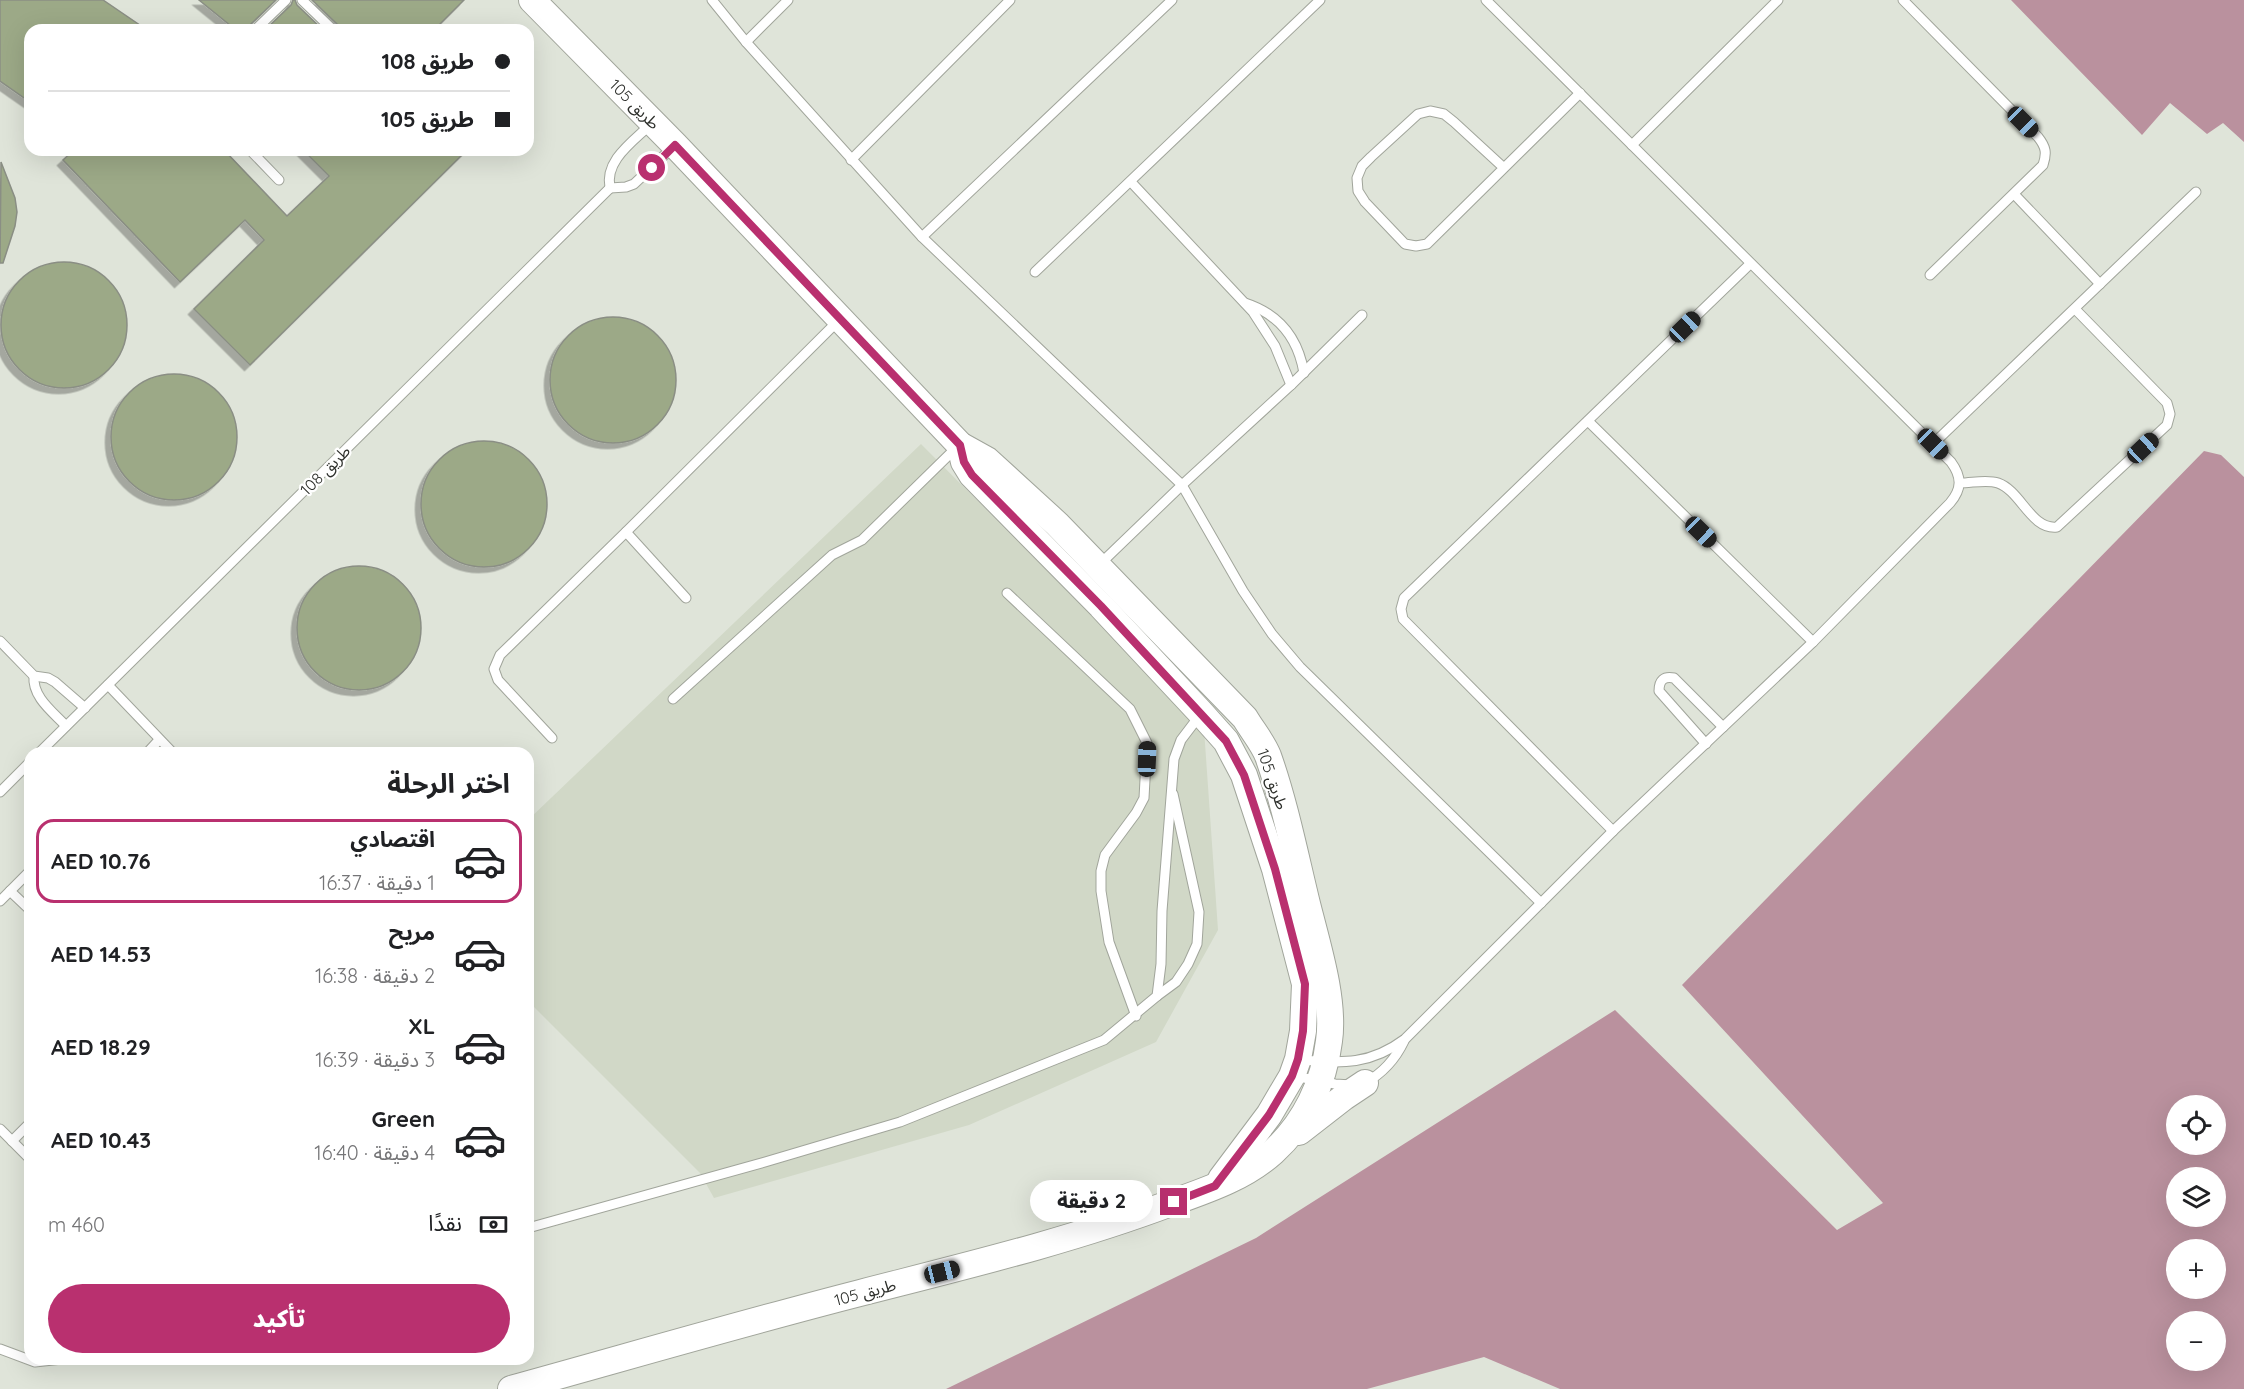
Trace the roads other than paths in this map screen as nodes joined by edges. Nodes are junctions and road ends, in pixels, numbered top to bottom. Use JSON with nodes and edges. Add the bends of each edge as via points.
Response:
{"nodes":[{"id":1,"x":286,"y":0,"type":"edge"},
{"id":2,"x":302,"y":0,"type":"edge"},
{"id":3,"x":532,"y":0,"type":"edge"},
{"id":4,"x":712,"y":0,"type":"edge"},
{"id":5,"x":788,"y":0,"type":"edge"},
{"id":6,"x":994,"y":0,"type":"edge"},
{"id":7,"x":1010,"y":0,"type":"edge"},
{"id":8,"x":1172,"y":0,"type":"edge"},
{"id":9,"x":1320,"y":0,"type":"edge"},
{"id":10,"x":1486,"y":0,"type":"edge"},
{"id":11,"x":1778,"y":0,"type":"edge"},
{"id":12,"x":1903,"y":0,"type":"edge"},
{"id":13,"x":1002,"y":8,"type":"junction"},
{"id":14,"x":261,"y":24,"type":"edge"},
{"id":15,"x":327,"y":24,"type":"edge"},
{"id":16,"x":746,"y":42,"type":"junction"},
{"id":17,"x":1580,"y":93,"type":"junction"},
{"id":18,"x":652,"y":123,"type":"junction"},
{"id":19,"x":675,"y":145,"type":"junction"},
{"id":20,"x":1632,"y":145,"type":"junction"},
{"id":21,"x":256,"y":156,"type":"edge"},
{"id":22,"x":851,"y":160,"type":"junction"},
{"id":23,"x":1504,"y":168,"type":"junction"},
{"id":24,"x":279,"y":180,"type":"dead end"},
{"id":25,"x":1131,"y":182,"type":"junction"},
{"id":26,"x":610,"y":188,"type":"junction"},
{"id":27,"x":2196,"y":192,"type":"dead end"},
{"id":28,"x":2014,"y":194,"type":"junction"},
{"id":29,"x":922,"y":237,"type":"junction"},
{"id":30,"x":1750,"y":264,"type":"junction"},
{"id":31,"x":1035,"y":272,"type":"dead end"},
{"id":32,"x":1930,"y":275,"type":"dead end"},
{"id":33,"x":2100,"y":284,"type":"junction"},
{"id":34,"x":1243,"y":302,"type":"junction"},
{"id":35,"x":2075,"y":309,"type":"junction"},
{"id":36,"x":1362,"y":315,"type":"dead end"},
{"id":37,"x":840,"y":318,"type":"junction"},
{"id":38,"x":1304,"y":373,"type":"junction"},
{"id":39,"x":1291,"y":385,"type":"junction"},
{"id":40,"x":1588,"y":422,"type":"junction"},
{"id":41,"x":1933,"y":444,"type":"junction"},
{"id":42,"x":960,"y":445,"type":"junction"},
{"id":43,"x":1960,"y":483,"type":"junction"},
{"id":44,"x":1182,"y":484,"type":"junction"},
{"id":45,"x":626,"y":532,"type":"junction"},
{"id":46,"x":1099,"y":565,"type":"junction"},
{"id":47,"x":1119,"y":587,"type":"junction"},
{"id":48,"x":1006,"y":593,"type":"dead end"},
{"id":49,"x":686,"y":598,"type":"dead end"},
{"id":50,"x":1101,"y":606,"type":"junction"},
{"id":51,"x":0,"y":641,"type":"edge"},
{"id":52,"x":1813,"y":642,"type":"junction"},
{"id":53,"x":34,"y":676,"type":"junction"},
{"id":54,"x":108,"y":685,"type":"junction"},
{"id":55,"x":1221,"y":693,"type":"junction"},
{"id":56,"x":673,"y":699,"type":"dead end"},
{"id":57,"x":85,"y":708,"type":"junction"},
{"id":58,"x":1201,"y":713,"type":"junction"},
{"id":59,"x":66,"y":726,"type":"junction"},
{"id":60,"x":1723,"y":727,"type":"junction"},
{"id":61,"x":552,"y":738,"type":"dead end"},
{"id":62,"x":159,"y":740,"type":"junction"},
{"id":63,"x":1706,"y":744,"type":"junction"},
{"id":64,"x":45,"y":747,"type":"edge"},
{"id":65,"x":153,"y":747,"type":"edge"},
{"id":66,"x":167,"y":747,"type":"edge"},
{"id":67,"x":24,"y":768,"type":"edge"},
{"id":68,"x":1171,"y":782,"type":"junction"},
{"id":69,"x":0,"y":792,"type":"edge"},
{"id":70,"x":1613,"y":831,"type":"junction"},
{"id":71,"x":24,"y":877,"type":"edge"},
{"id":72,"x":10,"y":891,"type":"junction"},
{"id":73,"x":0,"y":901,"type":"edge"},
{"id":74,"x":1541,"y":903,"type":"junction"},
{"id":75,"x":24,"y":904,"type":"edge"},
{"id":76,"x":1157,"y":996,"type":"junction"},
{"id":77,"x":1136,"y":1016,"type":"junction"},
{"id":78,"x":1405,"y":1039,"type":"junction"},
{"id":79,"x":1295,"y":1068,"type":"junction"},
{"id":80,"x":1323,"y":1072,"type":"junction"},
{"id":81,"x":1365,"y":1083,"type":"junction"},
{"id":82,"x":0,"y":1129,"type":"edge"},
{"id":83,"x":24,"y":1130,"type":"edge"},
{"id":84,"x":12,"y":1141,"type":"junction"},
{"id":85,"x":1273,"y":1152,"type":"junction"},
{"id":86,"x":24,"y":1153,"type":"edge"},
{"id":87,"x":1215,"y":1186,"type":"junction"},
{"id":88,"x":534,"y":1226,"type":"edge"},
{"id":89,"x":0,"y":1349,"type":"edge"},
{"id":90,"x":24,"y":1358,"type":"edge"},
{"id":91,"x":511,"y":1389,"type":"edge"}],
"edges":[{"from":1,"to":14,"type":"lane"},
{"from":2,"to":15,"type":"lane"},
{"from":3,"to":18,"type":"street","name":"طريق 105"},
{"from":4,"to":16,"type":"lane"},
{"from":5,"to":16,"type":"lane"},
{"from":6,"to":13,"type":"lane"},
{"from":7,"to":13,"type":"lane"},
{"from":8,"to":29,"type":"lane"},
{"from":9,"to":25,"type":"lane"},
{"from":10,"to":17,"type":"lane"},
{"from":11,"to":20,"type":"lane"},
{"from":12,"to":28,"type":"lane","via":[[2044,145],[2043,165]]},
{"from":13,"to":22,"type":"lane"},
{"from":16,"to":22,"type":"lane"},
{"from":17,"to":20,"type":"lane"},
{"from":17,"to":23,"type":"lane"},
{"from":18,"to":19,"type":"street","name":"طريق 105"},
{"from":18,"to":26,"type":"lane","via":[[612,164]]},
{"from":19,"to":26,"type":"lane","name":"طريق 108","via":[[634,184]]},
{"from":19,"to":37,"type":"street","name":"طريق 105"},
{"from":20,"to":30,"type":"lane"},
{"from":21,"to":24,"type":"lane"},
{"from":22,"to":29,"type":"lane"},
{"from":23,"to":23,"type":"lane","via":[[1444,114],[1430,111],[1407,122],[1362,166],[1358,191],[1397,236],[1416,246],[1427,244]]},
{"from":25,"to":31,"type":"lane"},
{"from":25,"to":34,"type":"lane"},
{"from":26,"to":54,"type":"lane","name":"طريق 108"},
{"from":27,"to":33,"type":"lane"},
{"from":28,"to":32,"type":"lane"},
{"from":28,"to":33,"type":"lane"},
{"from":29,"to":44,"type":"lane"},
{"from":30,"to":40,"type":"lane"},
{"from":30,"to":41,"type":"lane"},
{"from":33,"to":35,"type":"lane"},
{"from":34,"to":38,"type":"lane","via":[[1280,322],[1297,345]]},
{"from":34,"to":39,"type":"lane","via":[[1275,346]]},
{"from":35,"to":41,"type":"lane"},
{"from":35,"to":43,"type":"lane","via":[[2167,403],[2167,425],[2057,527],[2043,525],[1999,483]]},
{"from":36,"to":38,"type":"lane"},
{"from":37,"to":42,"type":"street","name":"طريق 105"},
{"from":37,"to":45,"type":"lane"},
{"from":38,"to":39,"type":"lane"},
{"from":39,"to":44,"type":"lane"},
{"from":40,"to":52,"type":"lane"},
{"from":40,"to":70,"type":"lane","via":[[1404,598],[1401,609],[1403,619]]},
{"from":41,"to":43,"type":"lane","via":[[1958,471]]},
{"from":42,"to":46,"type":"street","name":"طريق 105","via":[[987,460]]},
{"from":42,"to":50,"type":"street","name":"طريق 105","via":[[972,475]]},
{"from":42,"to":56,"type":"lane","via":[[862,540],[831,555]]},
{"from":43,"to":52,"type":"lane","via":[[1950,503]]},
{"from":44,"to":46,"type":"lane"},
{"from":44,"to":74,"type":"lane","via":[[1243,591],[1279,643]]},
{"from":45,"to":49,"type":"lane"},
{"from":45,"to":61,"type":"lane","via":[[500,655],[494,669],[498,680]]},
{"from":46,"to":47,"type":"street","name":"طريق 105"},
{"from":47,"to":50,"type":"street"},
{"from":47,"to":55,"type":"street","name":"طريق 105"},
{"from":48,"to":77,"type":"lane","via":[[1130,709],[1147,743],[1144,798],[1106,855],[1101,871],[1109,942]]},
{"from":50,"to":58,"type":"street","name":"طريق 105"},
{"from":51,"to":53,"type":"lane"},
{"from":52,"to":60,"type":"lane"},
{"from":53,"to":57,"type":"lane","via":[[55,682]]},
{"from":53,"to":59,"type":"lane","via":[[38,696]]},
{"from":54,"to":57,"type":"lane","name":"طريق 108"},
{"from":54,"to":62,"type":"lane"},
{"from":55,"to":58,"type":"street"},
{"from":55,"to":80,"type":"street","name":"طريق 105","via":[[1245,718],[1267,753],[1288,824],[1331,1017]]},
{"from":57,"to":59,"type":"lane","name":"طريق 108"},
{"from":58,"to":68,"type":"lane","via":[[1181,740]]},
{"from":58,"to":79,"type":"street","name":"طريق 105","via":[[1226,741],[1244,775],[1275,869],[1305,984],[1303,1031]]},
{"from":59,"to":64,"type":"lane","name":"طريق 108"},
{"from":60,"to":63,"type":"lane"},
{"from":60,"to":63,"type":"lane","via":[[1674,678],[1662,679],[1662,696]]},
{"from":62,"to":65,"type":"lane"},
{"from":62,"to":66,"type":"lane"},
{"from":63,"to":70,"type":"lane"},
{"from":67,"to":69,"type":"lane"},
{"from":68,"to":76,"type":"lane"},
{"from":68,"to":76,"type":"lane","via":[[1199,912],[1197,944],[1176,982]]},
{"from":70,"to":74,"type":"lane"},
{"from":71,"to":72,"type":"lane"},
{"from":72,"to":73,"type":"lane"},
{"from":72,"to":75,"type":"lane"},
{"from":74,"to":78,"type":"lane"},
{"from":76,"to":77,"type":"lane"},
{"from":77,"to":88,"type":"lane","via":[[1104,1040],[900,1122]]},
{"from":78,"to":80,"type":"lane","via":[[1368,1059]]},
{"from":78,"to":81,"type":"lane","via":[[1389,1065]]},
{"from":79,"to":80,"type":"lane"},
{"from":79,"to":80,"type":"lane"},
{"from":79,"to":87,"type":"street","name":"طريق 105","via":[[1243,1151]]},
{"from":80,"to":81,"type":"lane","via":[[1335,1084]]},
{"from":80,"to":85,"type":"street","name":"طريق 105","via":[[1308,1107]]},
{"from":81,"to":85,"type":"street"},
{"from":82,"to":84,"type":"lane"},
{"from":83,"to":84,"type":"lane"},
{"from":84,"to":86,"type":"lane"},
{"from":85,"to":87,"type":"street","name":"طريق 105","via":[[1246,1172]]},
{"from":87,"to":91,"type":"street","name":"طريق 105","via":[[1132,1218],[1031,1249]]},
{"from":89,"to":90,"type":"lane"}]}
